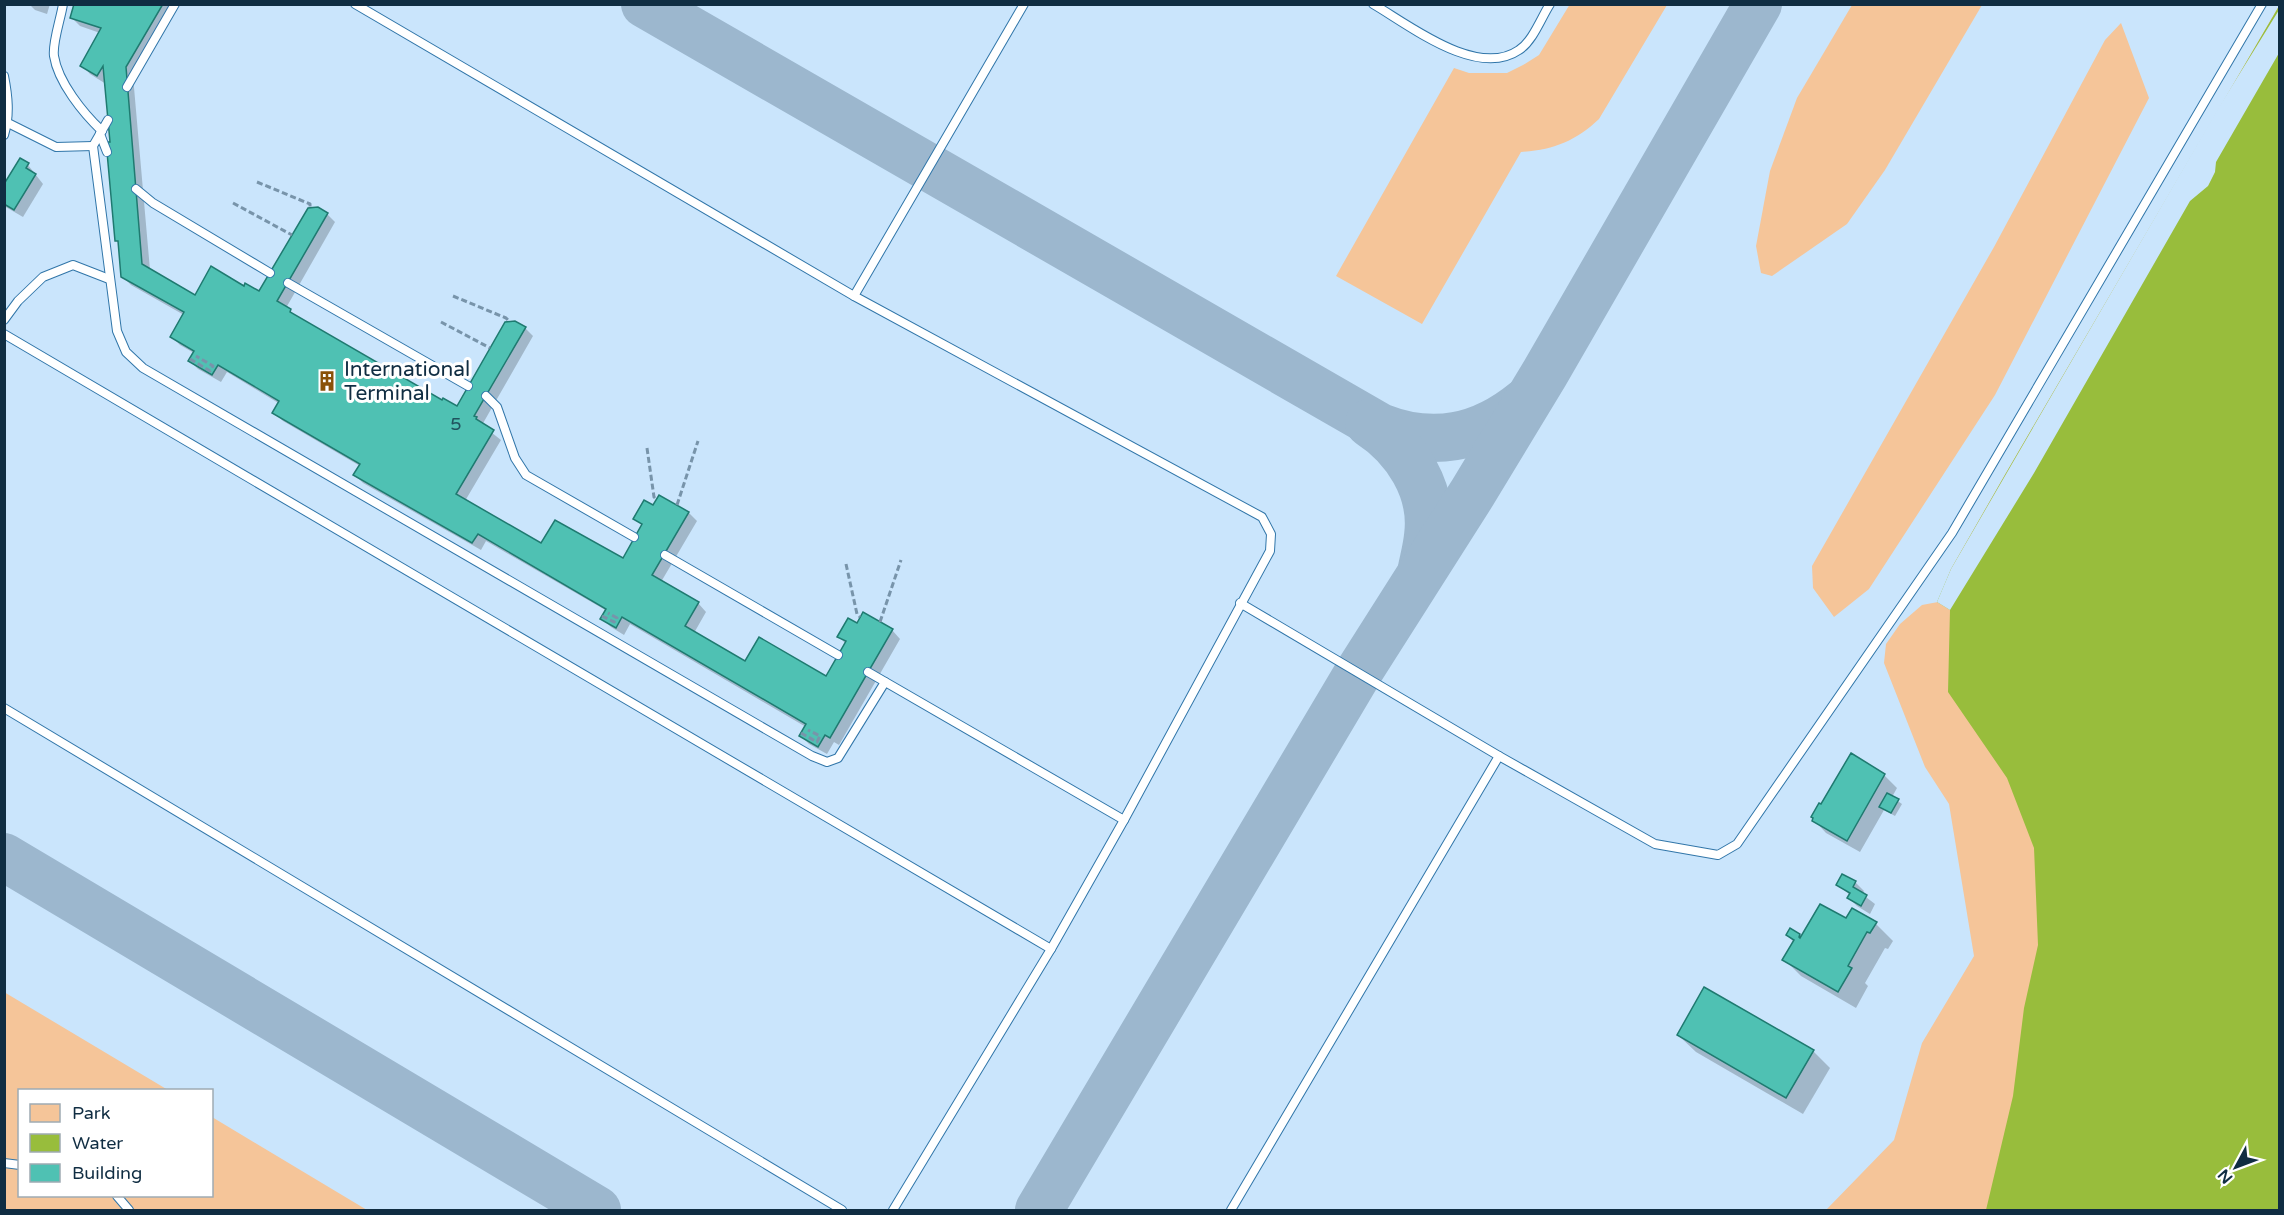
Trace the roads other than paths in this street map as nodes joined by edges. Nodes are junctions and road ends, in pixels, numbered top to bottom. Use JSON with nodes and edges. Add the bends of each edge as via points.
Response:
{"nodes":[{"id":1,"x":63,"y":4,"type":"edge"},
{"id":2,"x":175,"y":4,"type":"edge"},
{"id":3,"x":355,"y":4,"type":"edge"},
{"id":4,"x":1024,"y":4,"type":"edge"},
{"id":5,"x":1373,"y":4,"type":"edge"},
{"id":6,"x":1550,"y":4,"type":"edge"},
{"id":7,"x":2262,"y":4,"type":"edge"},
{"id":8,"x":4,"y":76,"type":"edge"},
{"id":9,"x":127,"y":87,"type":"dead end"},
{"id":10,"x":108,"y":120,"type":"dead end"},
{"id":11,"x":8,"y":123,"type":"junction"},
{"id":12,"x":101,"y":132,"type":"junction"},
{"id":13,"x":4,"y":135,"type":"edge"},
{"id":14,"x":93,"y":146,"type":"junction"},
{"id":15,"x":107,"y":152,"type":"dead end"},
{"id":16,"x":136,"y":189,"type":"dead end"},
{"id":17,"x":270,"y":273,"type":"dead end"},
{"id":18,"x":110,"y":279,"type":"junction"},
{"id":19,"x":288,"y":282,"type":"dead end"},
{"id":20,"x":854,"y":296,"type":"junction"},
{"id":21,"x":4,"y":320,"type":"edge"},
{"id":22,"x":4,"y":334,"type":"edge"},
{"id":23,"x":468,"y":386,"type":"dead end"},
{"id":24,"x":486,"y":396,"type":"dead end"},
{"id":25,"x":634,"y":537,"type":"dead end"},
{"id":26,"x":664,"y":555,"type":"dead end"},
{"id":27,"x":1240,"y":603,"type":"junction"},
{"id":28,"x":838,"y":655,"type":"dead end"},
{"id":29,"x":868,"y":672,"type":"dead end"},
{"id":30,"x":885,"y":682,"type":"junction"},
{"id":31,"x":4,"y":708,"type":"edge"},
{"id":32,"x":1499,"y":756,"type":"junction"},
{"id":33,"x":1124,"y":820,"type":"junction"},
{"id":34,"x":1051,"y":949,"type":"junction"},
{"id":35,"x":118,"y":1197,"type":"edge"},
{"id":36,"x":129,"y":1210,"type":"edge"},
{"id":37,"x":842,"y":1210,"type":"edge"},
{"id":38,"x":893,"y":1210,"type":"edge"},
{"id":39,"x":1230,"y":1210,"type":"edge"}],
"edges":[{"from":1,"to":12,"type":"lane","via":[[53,54],[71,93]]},
{"from":2,"to":9,"type":"lane"},
{"from":3,"to":20,"type":"lane"},
{"from":4,"to":20,"type":"lane"},
{"from":5,"to":6,"type":"lane","via":[[1456,52],[1476,58],[1500,58],[1520,50]]},
{"from":7,"to":32,"type":"lane","via":[[1952,533],[1737,844],[1718,855],[1655,844]]},
{"from":8,"to":11,"type":"lane"},
{"from":10,"to":12,"type":"lane"},
{"from":11,"to":13,"type":"lane"},
{"from":11,"to":14,"type":"lane","via":[[57,147]]},
{"from":12,"to":14,"type":"lane"},
{"from":12,"to":15,"type":"lane"},
{"from":14,"to":18,"type":"lane"},
{"from":16,"to":17,"type":"lane"},
{"from":18,"to":21,"type":"lane","via":[[74,265],[63,269],[43,277]]},
{"from":18,"to":30,"type":"lane","via":[[117,331],[126,352],[143,368],[812,756],[827,762],[838,758]]},
{"from":19,"to":23,"type":"lane"},
{"from":20,"to":27,"type":"lane","via":[[1262,517],[1271,534],[1270,551]]},
{"from":22,"to":34,"type":"lane"},
{"from":24,"to":25,"type":"lane","via":[[497,407],[515,458],[526,475]]},
{"from":26,"to":28,"type":"lane"},
{"from":27,"to":32,"type":"lane"},
{"from":27,"to":33,"type":"lane"},
{"from":29,"to":30,"type":"lane"},
{"from":30,"to":33,"type":"lane"},
{"from":31,"to":37,"type":"lane"},
{"from":32,"to":39,"type":"lane"},
{"from":33,"to":34,"type":"lane"},
{"from":34,"to":38,"type":"lane"},
{"from":35,"to":36,"type":"lane"}]}
